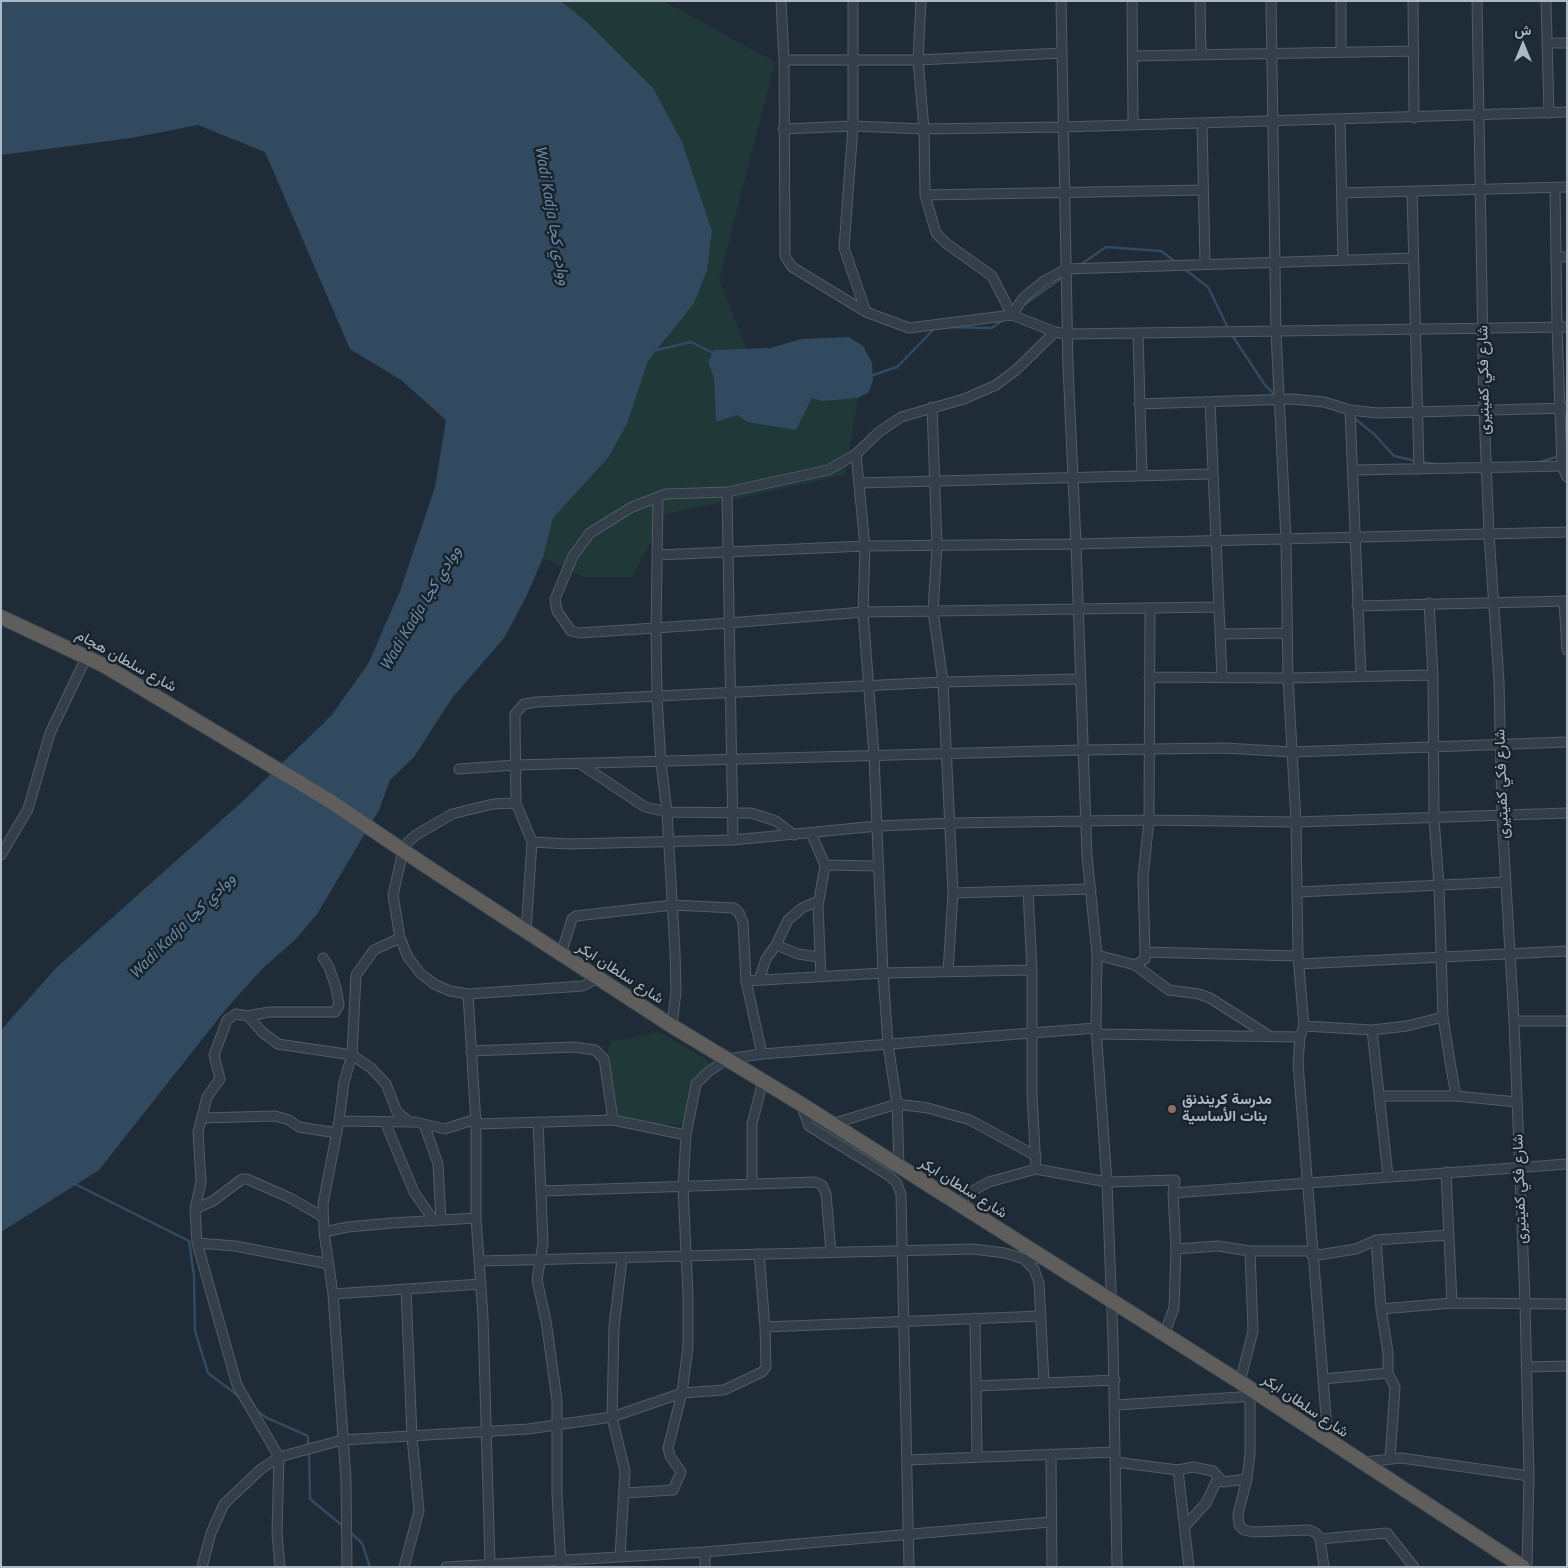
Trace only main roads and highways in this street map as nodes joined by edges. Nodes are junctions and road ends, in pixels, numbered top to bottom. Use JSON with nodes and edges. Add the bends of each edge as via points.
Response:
{"nodes":[{"id":1,"x":1,"y":617,"type":"edge"},
{"id":2,"x":386,"y":838,"type":"joint"},
{"id":3,"x":1523,"y":1567,"type":"edge"}],
"edges":[{"from":1,"to":2,"type":"highway","name":"شارع سلطان هجام","via":[[87,656]]},
{"from":2,"to":3,"type":"highway","name":"شارع سلطان ابكر","via":[[672,1026],[1240,1382],[1255,1396]]}]}
